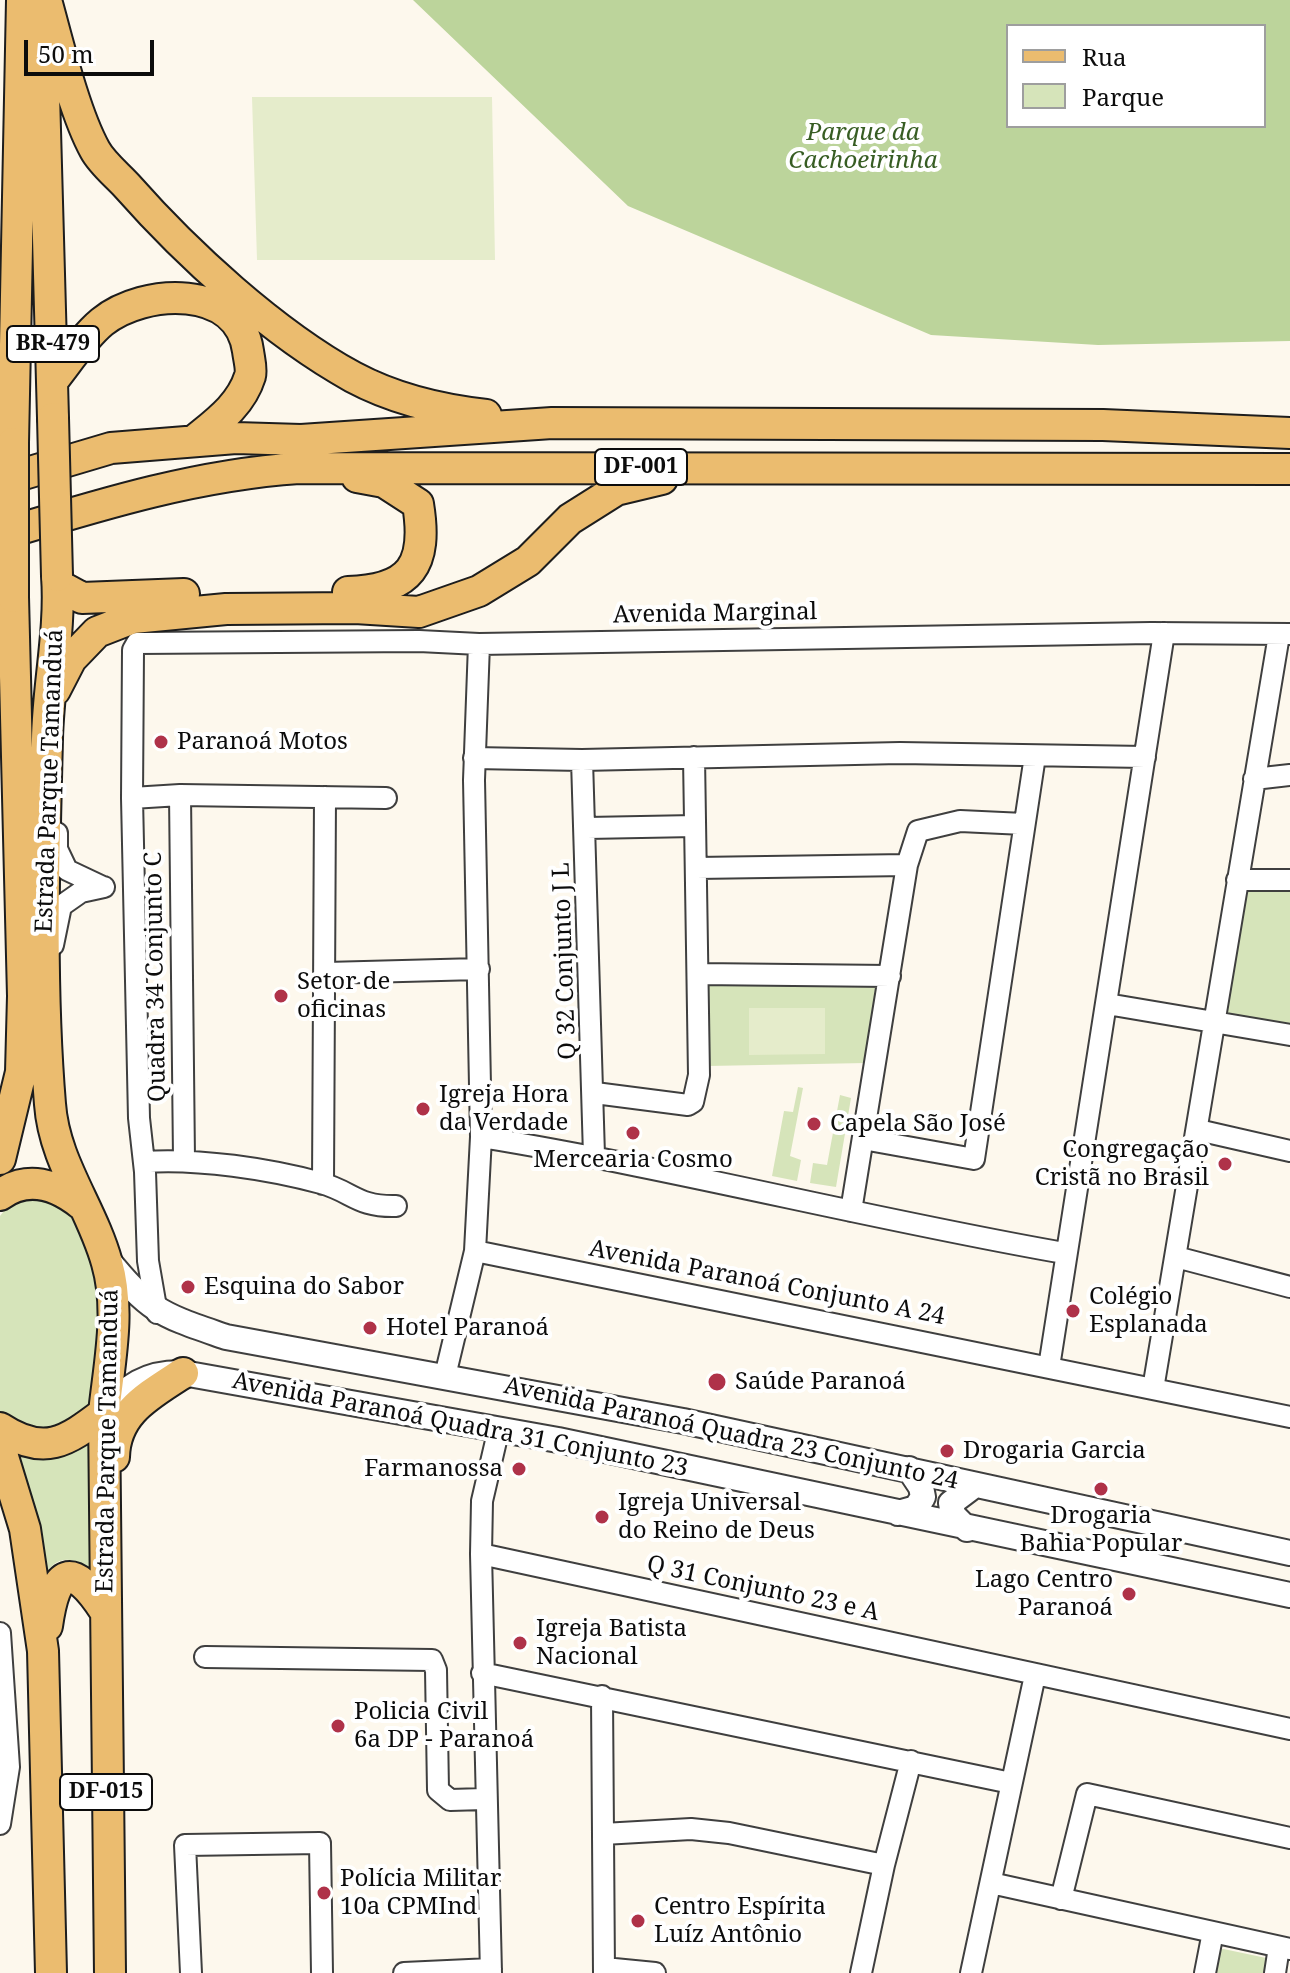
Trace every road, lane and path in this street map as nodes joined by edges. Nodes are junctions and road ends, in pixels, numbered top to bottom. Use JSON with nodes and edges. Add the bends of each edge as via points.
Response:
{"nodes":[{"id":1,"x":22,"y":0,"type":"edge"},
{"id":2,"x":44,"y":0,"type":"edge"},
{"id":3,"x":19,"y":210,"type":"junction"},
{"id":4,"x":0,"y":293,"type":"edge"},
{"id":5,"x":54,"y":379,"type":"junction"},
{"id":6,"x":552,"y":423,"type":"junction"},
{"id":7,"x":9,"y":430,"type":"edge"},
{"id":8,"x":1290,"y":433,"type":"edge"},
{"id":9,"x":195,"y":440,"type":"junction"},
{"id":10,"x":711,"y":467,"type":"junction"},
{"id":11,"x":299,"y":468,"type":"junction"},
{"id":12,"x":1290,"y":469,"type":"edge"},
{"id":13,"x":0,"y":481,"type":"edge"},
{"id":14,"x":0,"y":535,"type":"edge"},
{"id":15,"x":57,"y":580,"type":"junction"},
{"id":16,"x":9,"y":614,"type":"edge"},
{"id":17,"x":419,"y":626,"type":"junction"},
{"id":18,"x":1164,"y":633,"type":"junction"},
{"id":19,"x":1284,"y":634,"type":"edge"},
{"id":20,"x":479,"y":644,"type":"junction"},
{"id":21,"x":49,"y":703,"type":"junction"},
{"id":22,"x":47,"y":737,"type":"junction"},
{"id":23,"x":1035,"y":756,"type":"junction"},
{"id":24,"x":694,"y":757,"type":"junction"},
{"id":25,"x":1145,"y":757,"type":"junction"},
{"id":26,"x":474,"y":758,"type":"junction"},
{"id":27,"x":582,"y":760,"type":"junction"},
{"id":28,"x":0,"y":765,"type":"edge"},
{"id":29,"x":1290,"y":775,"type":"edge"},
{"id":30,"x":1254,"y":779,"type":"junction"},
{"id":31,"x":180,"y":795,"type":"junction"},
{"id":32,"x":325,"y":797,"type":"junction"},
{"id":33,"x":132,"y":798,"type":"junction"},
{"id":34,"x":386,"y":798,"type":"dead end"},
{"id":35,"x":1024,"y":824,"type":"junction"},
{"id":36,"x":695,"y":826,"type":"junction"},
{"id":37,"x":587,"y":828,"type":"junction"},
{"id":38,"x":907,"y":865,"type":"junction"},
{"id":39,"x":696,"y":868,"type":"junction"},
{"id":40,"x":21,"y":877,"type":"junction"},
{"id":41,"x":1237,"y":880,"type":"junction"},
{"id":42,"x":1290,"y":880,"type":"edge"},
{"id":43,"x":134,"y":886,"type":"junction"},
{"id":44,"x":103,"y":887,"type":"junction"},
{"id":45,"x":479,"y":969,"type":"junction"},
{"id":46,"x":326,"y":973,"type":"junction"},
{"id":47,"x":698,"y":974,"type":"junction"},
{"id":48,"x":890,"y":976,"type":"junction"},
{"id":49,"x":45,"y":984,"type":"junction"},
{"id":50,"x":1107,"y":1004,"type":"junction"},
{"id":51,"x":1215,"y":1022,"type":"junction"},
{"id":52,"x":1290,"y":1035,"type":"edge"},
{"id":53,"x":595,"y":1093,"type":"junction"},
{"id":54,"x":1198,"y":1130,"type":"junction"},
{"id":55,"x":481,"y":1137,"type":"junction"},
{"id":56,"x":863,"y":1139,"type":"junction"},
{"id":57,"x":1290,"y":1151,"type":"edge"},
{"id":58,"x":594,"y":1155,"type":"junction"},
{"id":59,"x":0,"y":1159,"type":"edge"},
{"id":60,"x":184,"y":1159,"type":"junction"},
{"id":61,"x":145,"y":1167,"type":"junction"},
{"id":62,"x":323,"y":1184,"type":"junction"},
{"id":63,"x":0,"y":1195,"type":"edge"},
{"id":64,"x":81,"y":1204,"type":"junction"},
{"id":65,"x":396,"y":1206,"type":"dead end"},
{"id":66,"x":851,"y":1211,"type":"junction"},
{"id":67,"x":475,"y":1251,"type":"junction"},
{"id":68,"x":1064,"y":1253,"type":"junction"},
{"id":69,"x":1176,"y":1257,"type":"junction"},
{"id":70,"x":107,"y":1259,"type":"junction"},
{"id":71,"x":1290,"y":1287,"type":"edge"},
{"id":72,"x":157,"y":1313,"type":"junction"},
{"id":73,"x":344,"y":1359,"type":"junction"},
{"id":74,"x":1049,"y":1367,"type":"junction"},
{"id":75,"x":183,"y":1373,"type":"junction"},
{"id":76,"x":445,"y":1376,"type":"junction"},
{"id":77,"x":1153,"y":1389,"type":"junction"},
{"id":78,"x":337,"y":1399,"type":"junction"},
{"id":79,"x":104,"y":1413,"type":"junction"},
{"id":80,"x":1290,"y":1417,"type":"edge"},
{"id":81,"x":0,"y":1428,"type":"edge"},
{"id":82,"x":499,"y":1428,"type":"junction"},
{"id":83,"x":0,"y":1447,"type":"edge"},
{"id":84,"x":909,"y":1469,"type":"junction"},
{"id":85,"x":975,"y":1485,"type":"junction"},
{"id":86,"x":898,"y":1513,"type":"junction"},
{"id":87,"x":967,"y":1529,"type":"junction"},
{"id":88,"x":1290,"y":1553,"type":"edge"},
{"id":89,"x":481,"y":1554,"type":"junction"},
{"id":90,"x":1290,"y":1595,"type":"edge"},
{"id":91,"x":105,"y":1607,"type":"junction"},
{"id":92,"x":0,"y":1633,"type":"edge"},
{"id":93,"x":43,"y":1651,"type":"junction"},
{"id":94,"x":205,"y":1657,"type":"dead end"},
{"id":95,"x":482,"y":1673,"type":"junction"},
{"id":96,"x":1035,"y":1675,"type":"junction"},
{"id":97,"x":602,"y":1696,"type":"junction"},
{"id":98,"x":4,"y":1722,"type":"edge"},
{"id":99,"x":1290,"y":1729,"type":"edge"},
{"id":100,"x":911,"y":1761,"type":"junction"},
{"id":101,"x":1011,"y":1783,"type":"junction"},
{"id":102,"x":484,"y":1799,"type":"junction"},
{"id":103,"x":0,"y":1824,"type":"edge"},
{"id":104,"x":603,"y":1834,"type":"junction"},
{"id":105,"x":1290,"y":1838,"type":"edge"},
{"id":106,"x":884,"y":1865,"type":"junction"},
{"id":107,"x":991,"y":1883,"type":"junction"},
{"id":108,"x":1061,"y":1899,"type":"junction"},
{"id":109,"x":1213,"y":1932,"type":"junction"},
{"id":110,"x":1285,"y":1948,"type":"edge"},
{"id":111,"x":604,"y":1970,"type":"edge"},
{"id":112,"x":491,"y":1971,"type":"edge"},
{"id":113,"x":51,"y":1973,"type":"edge"},
{"id":114,"x":110,"y":1973,"type":"edge"},
{"id":115,"x":191,"y":1973,"type":"edge"},
{"id":116,"x":322,"y":1973,"type":"edge"},
{"id":117,"x":404,"y":1973,"type":"edge"},
{"id":118,"x":655,"y":1973,"type":"edge"},
{"id":119,"x":861,"y":1973,"type":"edge"},
{"id":120,"x":971,"y":1973,"type":"edge"},
{"id":121,"x":1205,"y":1973,"type":"edge"},
{"id":122,"x":1275,"y":1973,"type":"edge"}],
"edges":[{"from":1,"to":3,"type":"main road","number":"BR-479"},
{"from":2,"to":5,"type":"main road","number":"BR-479","via":[[45,210]]},
{"from":2,"to":6,"type":"main road","via":[[95,151],[220,279],[353,377],[449,411]]},
{"from":3,"to":4,"type":"main road"},
{"from":3,"to":7,"type":"main road","name":"Estrada Parque Tamanduá","number":"BR-479"},
{"from":5,"to":9,"type":"main road","via":[[102,322],[127,307],[180,296],[221,307],[246,337],[251,374],[231,410]]},
{"from":5,"to":15,"type":"main road","name":"Estrada Parque Tamanduá","number":"BR-479","bridge":true},
{"from":6,"to":8,"type":"main road","number":"DF-001","via":[[1103,425]]},
{"from":6,"to":9,"type":"main road","number":"DF-001","via":[[301,440]]},
{"from":7,"to":16,"type":"main road","name":"Estrada Parque Tamanduá","bridge":true},
{"from":9,"to":13,"type":"main road","number":"DF-001","via":[[111,448]]},
{"from":10,"to":11,"type":"main road","number":"DF-001"},
{"from":10,"to":12,"type":"main road","number":"DF-001"},
{"from":10,"to":17,"type":"main road","via":[[616,490],[570,519],[528,561]]},
{"from":11,"to":14,"type":"main road","number":"DF-001","via":[[185,482]]},
{"from":11,"to":15,"type":"main road","via":[[384,482],[418,504],[423,536],[418,561],[404,578],[383,590],[82,598]]},
{"from":15,"to":21,"type":"main road","name":"Estrada Parque Tamanduá","number":"DF-015"},
{"from":16,"to":40,"type":"main road","name":"Estrada Parque Tamanduá"},
{"from":17,"to":20,"type":"street","name":"Avenida Marginal"},
{"from":17,"to":21,"type":"main road","via":[[355,608],[226,609],[133,618],[97,632],[71,659]]},
{"from":17,"to":33,"type":"street","name":"Avenida Marginal","via":[[140,642],[133,650]]},
{"from":18,"to":19,"type":"street","name":"Avenida Marginal"},
{"from":18,"to":20,"type":"street","name":"Avenida Marginal"},
{"from":18,"to":25,"type":"street"},
{"from":19,"to":30,"type":"street"},
{"from":20,"to":26,"type":"street"},
{"from":21,"to":22,"type":"main road","name":"Estrada Parque Tamanduá","number":"DF-015"},
{"from":22,"to":44,"type":"street","via":[[57,779],[59,857],[67,870]]},
{"from":22,"to":49,"type":"main road","name":"Estrada Parque Tamanduá","number":"DF-015"},
{"from":23,"to":24,"type":"street"},
{"from":23,"to":25,"type":"street"},
{"from":23,"to":35,"type":"street"},
{"from":24,"to":27,"type":"street"},
{"from":24,"to":36,"type":"street"},
{"from":25,"to":50,"type":"street"},
{"from":26,"to":27,"type":"street"},
{"from":26,"to":45,"type":"street"},
{"from":27,"to":37,"type":"street","name":"Q 32 Conjunto J L"},
{"from":28,"to":40,"type":"main road"},
{"from":29,"to":30,"type":"street"},
{"from":30,"to":41,"type":"street"},
{"from":31,"to":32,"type":"street"},
{"from":31,"to":33,"type":"street"},
{"from":31,"to":60,"type":"street","name":"Quadra 34 Conjunto C"},
{"from":32,"to":34,"type":"street"},
{"from":32,"to":46,"type":"street"},
{"from":33,"to":43,"type":"street"},
{"from":35,"to":38,"type":"street","via":[[960,821],[925,828],[918,831]]},
{"from":35,"to":56,"type":"street","via":[[974,1159]]},
{"from":36,"to":37,"type":"street"},
{"from":36,"to":39,"type":"street"},
{"from":37,"to":53,"type":"street","name":"Q 32 Conjunto J L"},
{"from":38,"to":39,"type":"street"},
{"from":38,"to":48,"type":"street"},
{"from":39,"to":47,"type":"street"},
{"from":40,"to":59,"type":"main road","name":"Estrada Parque Tamanduá","via":[[21,1072]]},
{"from":41,"to":42,"type":"street"},
{"from":41,"to":51,"type":"street"},
{"from":43,"to":44,"type":"street"},
{"from":43,"to":61,"type":"street","via":[[139,1118]]},
{"from":44,"to":49,"type":"street","via":[[81,892],[61,906]]},
{"from":45,"to":46,"type":"street"},
{"from":45,"to":55,"type":"street"},
{"from":46,"to":62,"type":"street"},
{"from":47,"to":48,"type":"street"},
{"from":47,"to":53,"type":"street","via":[[699,1075],[693,1102]]},
{"from":48,"to":56,"type":"street"},
{"from":49,"to":64,"type":"main road","name":"Estrada Parque Tamanduá","number":"DF-015","via":[[50,1108]]},
{"from":50,"to":51,"type":"street"},
{"from":50,"to":68,"type":"street"},
{"from":51,"to":52,"type":"street"},
{"from":51,"to":54,"type":"street"},
{"from":53,"to":58,"type":"street","name":"Q 32 Conjunto J L"},
{"from":54,"to":57,"type":"street"},
{"from":54,"to":69,"type":"street"},
{"from":55,"to":58,"type":"street"},
{"from":55,"to":67,"type":"street"},
{"from":56,"to":66,"type":"street"},
{"from":58,"to":66,"type":"street"},
{"from":60,"to":61,"type":"street"},
{"from":60,"to":62,"type":"street"},
{"from":61,"to":72,"type":"street","via":[[148,1261]]},
{"from":62,"to":65,"type":"street","via":[[360,1203]]},
{"from":63,"to":64,"type":"main road","via":[[13,1185],[44,1184]]},
{"from":64,"to":70,"type":"main road","name":"Estrada Parque Tamanduá","number":"DF-015"},
{"from":66,"to":68,"type":"street"},
{"from":67,"to":74,"type":"street","name":"Avenida Paranoá Conjunto A 24"},
{"from":67,"to":76,"type":"street"},
{"from":68,"to":74,"type":"street"},
{"from":69,"to":71,"type":"street"},
{"from":69,"to":77,"type":"street"},
{"from":70,"to":72,"type":"street"},
{"from":70,"to":79,"type":"main road","name":"Estrada Parque Tamanduá","number":"DF-015","via":[[113,1335]]},
{"from":72,"to":73,"type":"street","name":"Avenida Paranoá Quadra 23 Conjunto 24","via":[[226,1337]]},
{"from":73,"to":76,"type":"street","name":"Avenida Paranoá Quadra 23 Conjunto 24"},
{"from":73,"to":78,"type":"street","via":[[327,1374]]},
{"from":74,"to":77,"type":"street","name":"Avenida Paranoá Conjunto A 24"},
{"from":75,"to":78,"type":"street","name":"Avenida Paranoá Quadra 31 Conjunto 23"},
{"from":75,"to":79,"type":"street","name":"Avenida Paranoá Quadra 31 Conjunto 23","via":[[159,1372],[123,1389]]},
{"from":75,"to":91,"type":"main road","via":[[135,1405],[125,1416],[114,1447],[111,1580]]},
{"from":76,"to":84,"type":"street","name":"Avenida Paranoá Quadra 23 Conjunto 24"},
{"from":77,"to":80,"type":"street","name":"Avenida Paranoá Conjunto A 24"},
{"from":78,"to":82,"type":"street","name":"Avenida Paranoá Quadra 31 Conjunto 23"},
{"from":79,"to":81,"type":"main road","via":[[58,1444],[32,1444]]},
{"from":79,"to":91,"type":"main road","name":"Estrada Parque Tamanduá","number":"DF-015"},
{"from":82,"to":86,"type":"street","name":"Avenida Paranoá Quadra 31 Conjunto 23"},
{"from":82,"to":89,"type":"street","via":[[482,1501]]},
{"from":83,"to":93,"type":"main road","number":"DF-015","via":[[25,1529]]},
{"from":84,"to":85,"type":"street","name":"Avenida Paranoá Quadra 23 Conjunto 24"},
{"from":84,"to":86,"type":"street","via":[[923,1497],[916,1508]]},
{"from":85,"to":87,"type":"street","via":[[951,1503],[953,1515]]},
{"from":85,"to":88,"type":"street","name":"Avenida Paranoá Quadra 23 Conjunto 24"},
{"from":86,"to":87,"type":"street","name":"Avenida Paranoá Quadra 31 Conjunto 23"},
{"from":87,"to":90,"type":"street","name":"Avenida Paranoá Quadra 31 Conjunto 23"},
{"from":89,"to":95,"type":"street"},
{"from":89,"to":96,"type":"street","name":"Q 31 Conjunto 23 e A"},
{"from":91,"to":93,"type":"main road","via":[[76,1579],[58,1581]]},
{"from":91,"to":114,"type":"main road","name":"Estrada Parque Tamanduá","number":"DF-015"},
{"from":92,"to":98,"type":"street"},
{"from":93,"to":113,"type":"main road","number":"DF-015"},
{"from":94,"to":102,"type":"street","via":[[432,1660],[438,1790],[450,1800]]},
{"from":95,"to":97,"type":"street"},
{"from":95,"to":102,"type":"street"},
{"from":96,"to":99,"type":"street","name":"Q 31 Conjunto 23 e A"},
{"from":96,"to":101,"type":"street"},
{"from":97,"to":100,"type":"street"},
{"from":97,"to":104,"type":"street"},
{"from":98,"to":103,"type":"street","via":[[9,1767]]},
{"from":100,"to":101,"type":"street"},
{"from":100,"to":106,"type":"street"},
{"from":101,"to":107,"type":"street"},
{"from":102,"to":112,"type":"street"},
{"from":104,"to":106,"type":"street","via":[[691,1829],[729,1833]]},
{"from":104,"to":111,"type":"street"},
{"from":105,"to":108,"type":"street","via":[[1087,1794]]},
{"from":106,"to":119,"type":"street"},
{"from":107,"to":108,"type":"street"},
{"from":107,"to":120,"type":"street"},
{"from":108,"to":109,"type":"street"},
{"from":109,"to":110,"type":"street"},
{"from":109,"to":121,"type":"street"},
{"from":110,"to":122,"type":"street"},
{"from":111,"to":118,"type":"street"},
{"from":112,"to":117,"type":"street"},
{"from":115,"to":116,"type":"street","via":[[185,1845],[320,1843]]}]}
